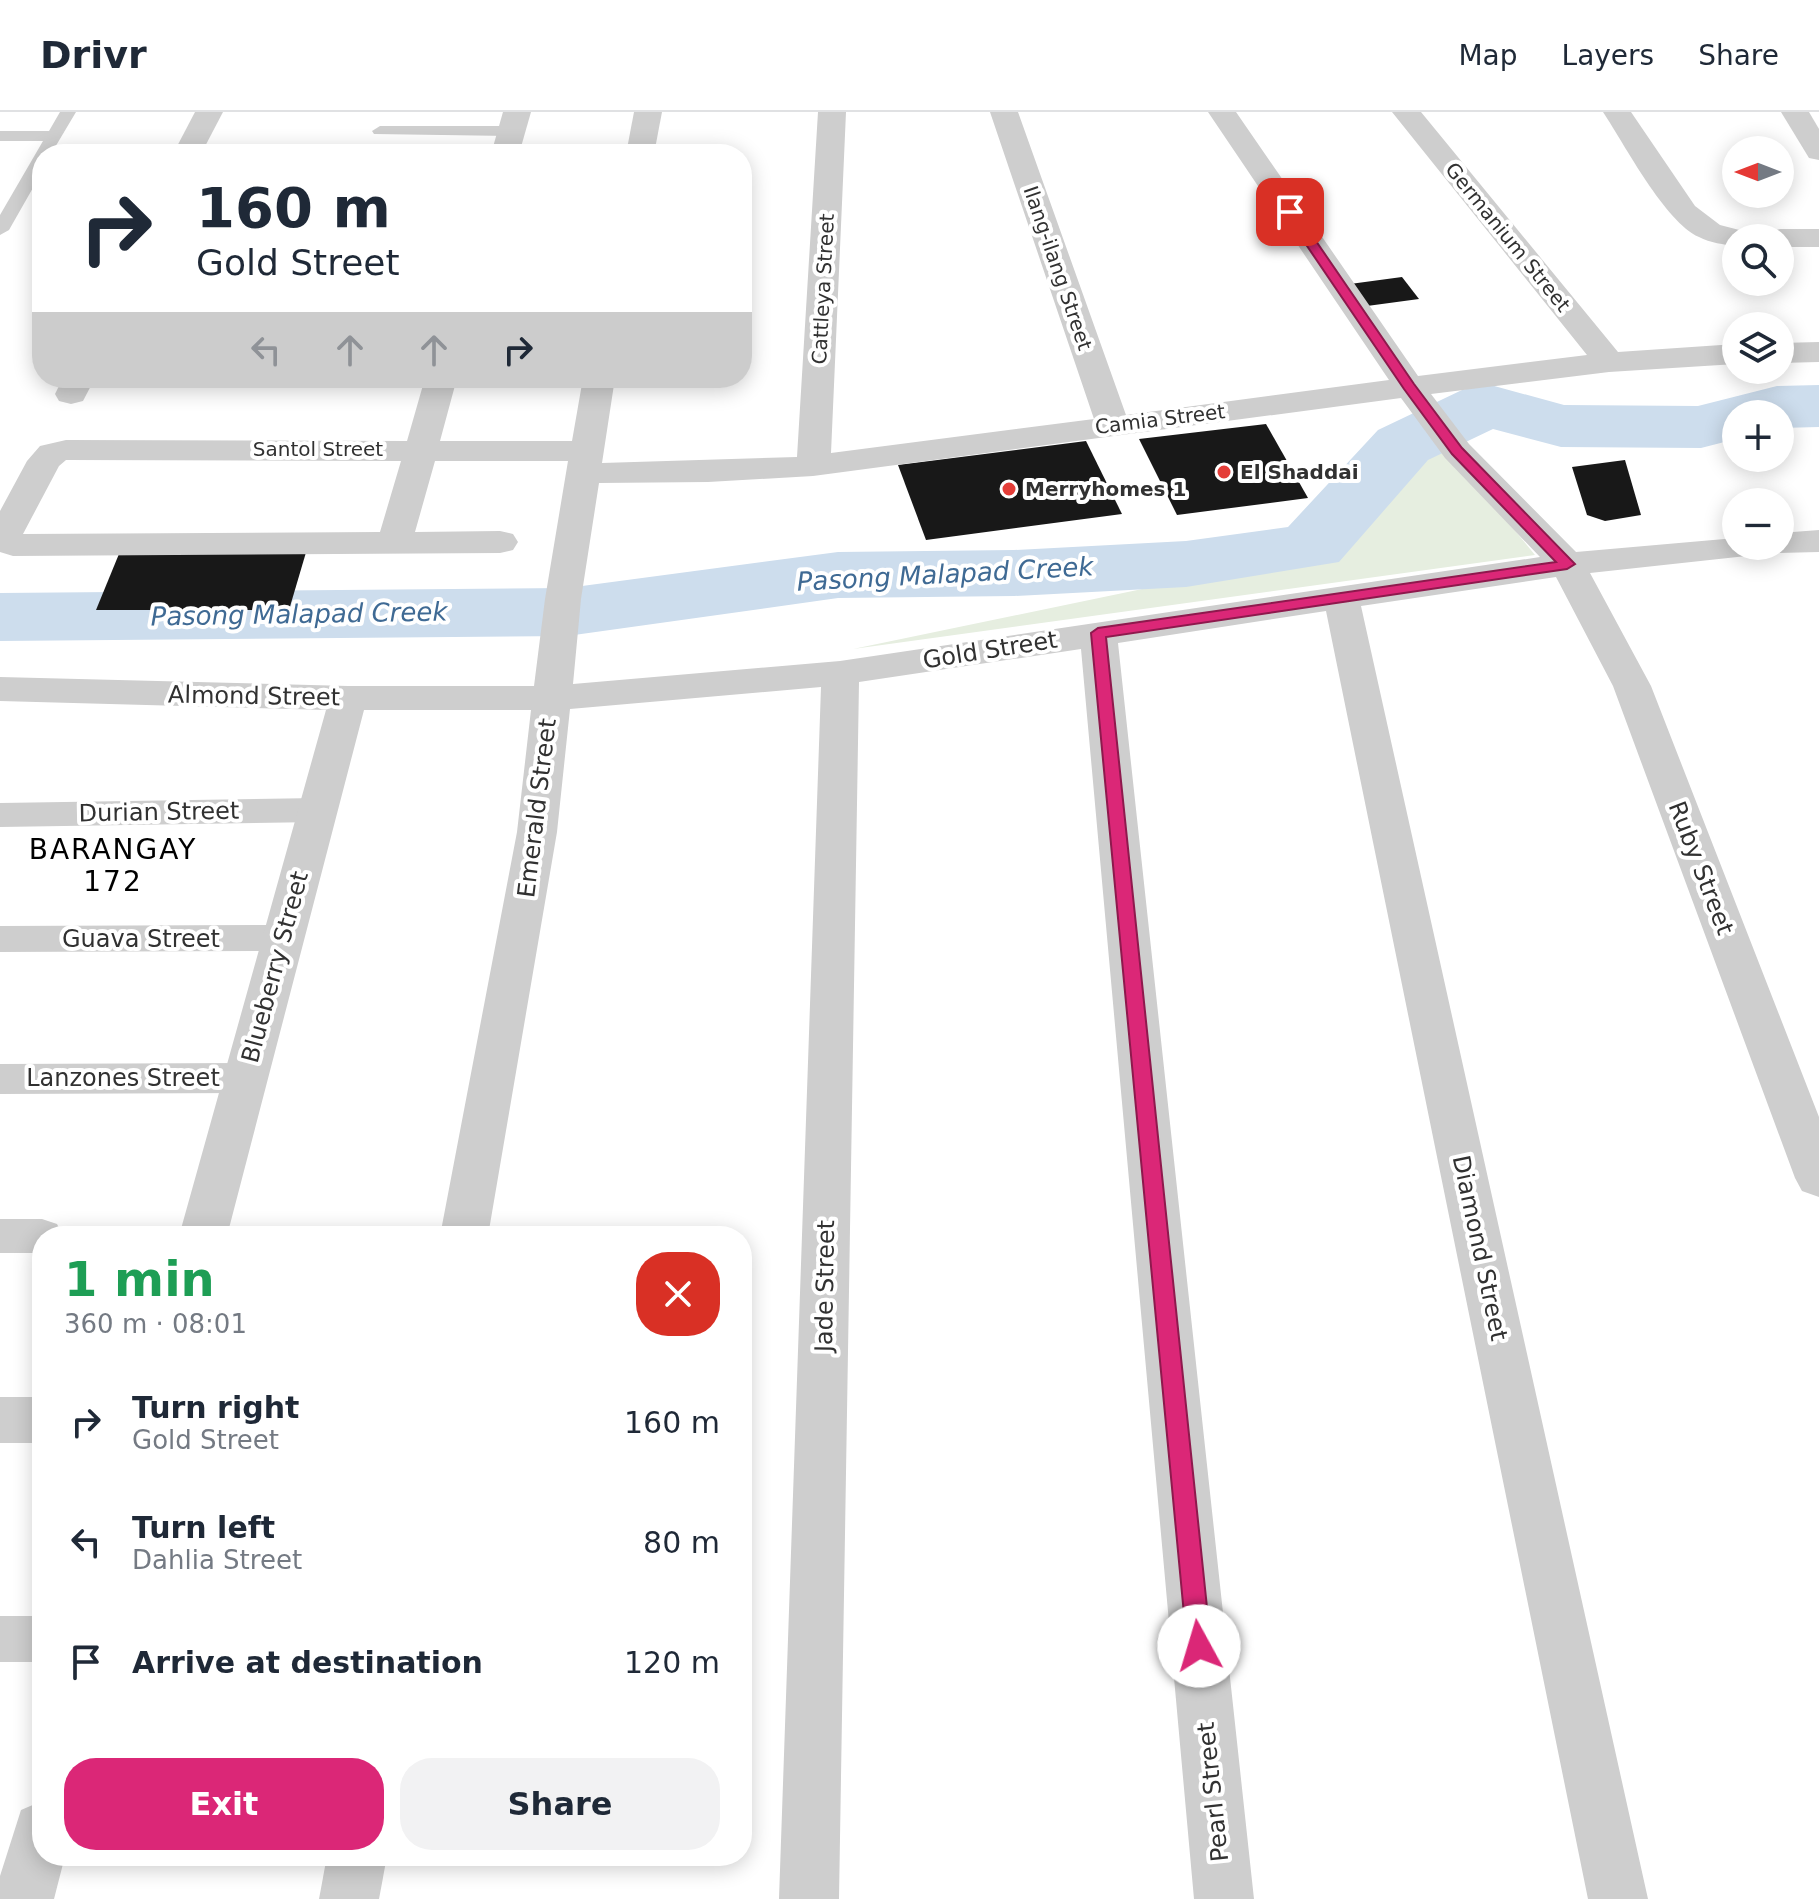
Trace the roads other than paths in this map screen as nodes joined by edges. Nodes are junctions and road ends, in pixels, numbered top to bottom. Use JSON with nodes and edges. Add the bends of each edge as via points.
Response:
{"nodes":[{"id":1,"x":68,"y":112,"type":"edge"},
{"id":2,"x":209,"y":112,"type":"edge"},
{"id":3,"x":648,"y":112,"type":"edge"},
{"id":4,"x":832,"y":112,"type":"edge"},
{"id":5,"x":1004,"y":112,"type":"edge"},
{"id":6,"x":1222,"y":112,"type":"edge"},
{"id":7,"x":1406,"y":112,"type":"edge"},
{"id":8,"x":1617,"y":112,"type":"edge"},
{"id":9,"x":1795,"y":112,"type":"edge"},
{"id":10,"x":380,"y":131,"type":"dead end"},
{"id":11,"x":511,"y":132,"type":"edge"},
{"id":12,"x":0,"y":136,"type":"edge"},
{"id":13,"x":54,"y":136,"type":"junction"},
{"id":14,"x":50,"y":144,"type":"edge"},
{"id":15,"x":192,"y":144,"type":"edge"},
{"id":16,"x":642,"y":144,"type":"edge"},
{"id":17,"x":1819,"y":152,"type":"edge"},
{"id":18,"x":32,"y":175,"type":"edge"},
{"id":19,"x":0,"y":230,"type":"edge"},
{"id":20,"x":1722,"y":234,"type":"edge"},
{"id":21,"x":1794,"y":238,"type":"edge"},
{"id":22,"x":1819,"y":238,"type":"edge"},
{"id":23,"x":1819,"y":352,"type":"edge"},
{"id":24,"x":1794,"y":353,"type":"edge"},
{"id":25,"x":1722,"y":355,"type":"edge"},
{"id":26,"x":1609,"y":362,"type":"junction"},
{"id":27,"x":438,"y":388,"type":"edge"},
{"id":28,"x":597,"y":388,"type":"edge"},
{"id":29,"x":1416,"y":398,"type":"junction"},
{"id":30,"x":1113,"y":425,"type":"junction"},
{"id":31,"x":420,"y":449,"type":"junction"},
{"id":32,"x":584,"y":462,"type":"junction"},
{"id":33,"x":813,"y":466,"type":"junction"},
{"id":34,"x":395,"y":542,"type":"junction"},
{"id":35,"x":500,"y":542,"type":"dead end"},
{"id":36,"x":1722,"y":550,"type":"edge"},
{"id":37,"x":1567,"y":564,"type":"junction"},
{"id":38,"x":1341,"y":596,"type":"junction"},
{"id":39,"x":1098,"y":633,"type":"junction"},
{"id":40,"x":840,"y":673,"type":"junction"},
{"id":41,"x":0,"y":689,"type":"edge"},
{"id":42,"x":348,"y":698,"type":"junction"},
{"id":43,"x":551,"y":698,"type":"junction"},
{"id":44,"x":318,"y":810,"type":"junction"},
{"id":45,"x":0,"y":815,"type":"edge"},
{"id":46,"x":283,"y":938,"type":"junction"},
{"id":47,"x":0,"y":939,"type":"edge"},
{"id":48,"x":245,"y":1078,"type":"junction"},
{"id":49,"x":0,"y":1079,"type":"edge"},
{"id":50,"x":1819,"y":1178,"type":"edge"},
{"id":51,"x":206,"y":1226,"type":"edge"},
{"id":52,"x":466,"y":1226,"type":"edge"},
{"id":53,"x":0,"y":1236,"type":"edge"},
{"id":54,"x":32,"y":1236,"type":"edge"},
{"id":55,"x":0,"y":1420,"type":"edge"},
{"id":56,"x":32,"y":1420,"type":"edge"},
{"id":57,"x":0,"y":1639,"type":"edge"},
{"id":58,"x":32,"y":1639,"type":"edge"},
{"id":59,"x":355,"y":1866,"type":"edge"},
{"id":60,"x":349,"y":1899,"type":"edge"},
{"id":61,"x":809,"y":1899,"type":"edge"},
{"id":62,"x":1224,"y":1899,"type":"edge"},
{"id":63,"x":1618,"y":1899,"type":"edge"}],
"edges":[{"from":1,"to":13,"type":"lane"},
{"from":2,"to":15,"type":"street"},
{"from":3,"to":16,"type":"street"},
{"from":4,"to":33,"type":"street","name":"Cattleya Street"},
{"from":5,"to":30,"type":"street","name":"Ilang-ilang Street"},
{"from":6,"to":29,"type":"street","name":"Ruby Street"},
{"from":7,"to":26,"type":"street","name":"Germanium Street"},
{"from":8,"to":20,"type":"street","via":[[1684,212]]},
{"from":9,"to":17,"type":"street"},
{"from":10,"to":11,"type":"lane"},
{"from":12,"to":13,"type":"lane"},
{"from":13,"to":14,"type":"lane"},
{"from":18,"to":19,"type":"lane"},
{"from":21,"to":22,"type":"street"},
{"from":23,"to":24,"type":"street"},
{"from":25,"to":26,"type":"street","name":"Camia Street"},
{"from":26,"to":29,"type":"street","name":"Camia Street"},
{"from":27,"to":31,"type":"street"},
{"from":28,"to":32,"type":"street","name":"Emerald Street"},
{"from":29,"to":30,"type":"street","name":"Camia Street"},
{"from":29,"to":37,"type":"street","name":"Ruby Street","via":[[1457,451]]},
{"from":30,"to":33,"type":"street","name":"Camia Street"},
{"from":31,"to":32,"type":"street","name":"Santol Street"},
{"from":31,"to":34,"type":"street"},
{"from":31,"to":34,"type":"street","name":"Santol Street","via":[[52,453],[4,542]]},
{"from":32,"to":33,"type":"street","name":"Camia Street","via":[[721,472]]},
{"from":32,"to":43,"type":"street","name":"Emerald Street"},
{"from":34,"to":35,"type":"street"},
{"from":36,"to":37,"type":"street","name":"Gold Street"},
{"from":37,"to":38,"type":"street","name":"Gold Street"},
{"from":37,"to":50,"type":"street","name":"Ruby Street","via":[[1632,686]]},
{"from":38,"to":39,"type":"street","name":"Gold Street"},
{"from":38,"to":63,"type":"street","name":"Diamond Street"},
{"from":39,"to":40,"type":"street","name":"Gold Street"},
{"from":39,"to":62,"type":"street","name":"Pearl Street"},
{"from":40,"to":43,"type":"street","name":"Gold Street"},
{"from":40,"to":61,"type":"street","name":"Jade Street"},
{"from":41,"to":42,"type":"street","name":"Almond Street"},
{"from":42,"to":43,"type":"street","name":"Almond Street"},
{"from":42,"to":44,"type":"street","name":"Blueberry Street"},
{"from":43,"to":52,"type":"street","name":"Emerald Street","via":[[537,832]]},
{"from":44,"to":45,"type":"street","name":"Durian Street"},
{"from":44,"to":46,"type":"street","name":"Blueberry Street"},
{"from":46,"to":47,"type":"street","name":"Guava Street"},
{"from":46,"to":48,"type":"street","name":"Blueberry Street"},
{"from":48,"to":49,"type":"street","name":"Lanzones Street"},
{"from":48,"to":51,"type":"street","name":"Blueberry Street"},
{"from":53,"to":54,"type":"street"},
{"from":55,"to":56,"type":"street"},
{"from":57,"to":58,"type":"street"},
{"from":59,"to":60,"type":"street"}]}
